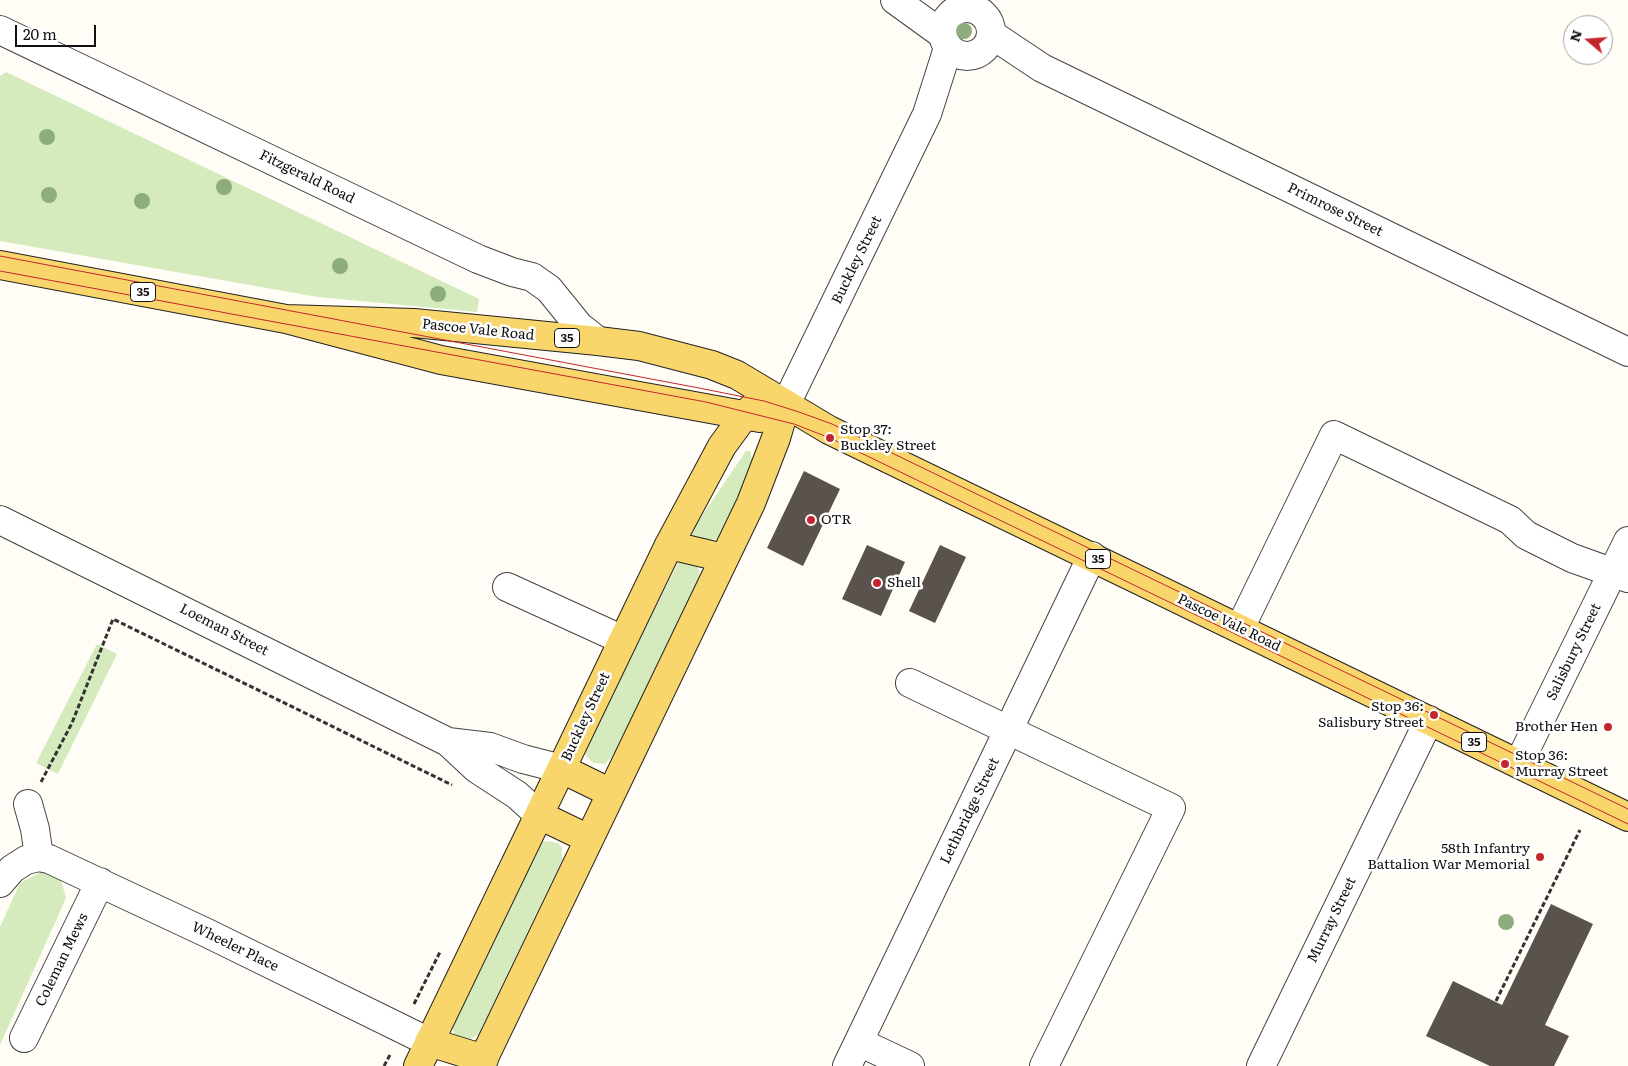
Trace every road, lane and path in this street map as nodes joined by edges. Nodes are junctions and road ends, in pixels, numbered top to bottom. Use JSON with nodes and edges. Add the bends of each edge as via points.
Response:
{"nodes":[{"id":1,"x":894,"y":0,"type":"edge"},
{"id":2,"x":909,"y":0,"type":"edge"},
{"id":3,"x":968,"y":26,"type":"edge"},
{"id":4,"x":0,"y":30,"type":"edge"},
{"id":5,"x":0,"y":265,"type":"edge"},
{"id":6,"x":286,"y":318,"type":"junction"},
{"id":7,"x":598,"y":341,"type":"junction"},
{"id":8,"x":1628,"y":352,"type":"edge"},
{"id":9,"x":784,"y":413,"type":"junction"},
{"id":10,"x":744,"y":416,"type":"junction"},
{"id":11,"x":0,"y":520,"type":"edge"},
{"id":12,"x":1628,"y":541,"type":"edge"},
{"id":13,"x":669,"y":545,"type":"junction"},
{"id":14,"x":1092,"y":556,"type":"junction"},
{"id":15,"x":724,"y":558,"type":"junction"},
{"id":16,"x":1621,"y":575,"type":"edge"},
{"id":17,"x":507,"y":587,"type":"dead end"},
{"id":18,"x":1240,"y":628,"type":"junction"},
{"id":19,"x":622,"y":640,"type":"junction"},
{"id":20,"x":910,"y":684,"type":"dead end"},
{"id":21,"x":1429,"y":720,"type":"junction"},
{"id":22,"x":1009,"y":731,"type":"junction"},
{"id":23,"x":448,"y":742,"type":"junction"},
{"id":24,"x":1519,"y":762,"type":"junction"},
{"id":25,"x":562,"y":769,"type":"junction"},
{"id":26,"x":454,"y":786,"type":"dead end"},
{"id":27,"x":611,"y":793,"type":"junction"},
{"id":28,"x":28,"y":804,"type":"joint"},
{"id":29,"x":539,"y":815,"type":"junction"},
{"id":30,"x":1628,"y":816,"type":"edge"},
{"id":31,"x":1580,"y":830,"type":"dead end"},
{"id":32,"x":589,"y":839,"type":"junction"},
{"id":33,"x":39,"y":857,"type":"junction"},
{"id":34,"x":100,"y":882,"type":"junction"},
{"id":35,"x":0,"y":883,"type":"edge"},
{"id":36,"x":440,"y":950,"type":"dead end"},
{"id":37,"x":1496,"y":1001,"type":"dead end"},
{"id":38,"x":402,"y":1029,"type":"junction"},
{"id":39,"x":24,"y":1038,"type":"dead end"},
{"id":40,"x":859,"y":1042,"type":"junction"},
{"id":41,"x":423,"y":1054,"type":"edge"},
{"id":42,"x":487,"y":1064,"type":"edge"},
{"id":43,"x":384,"y":1066,"type":"edge"},
{"id":44,"x":452,"y":1066,"type":"edge"},
{"id":45,"x":847,"y":1066,"type":"edge"},
{"id":46,"x":910,"y":1066,"type":"edge"},
{"id":47,"x":1044,"y":1066,"type":"edge"},
{"id":48,"x":1261,"y":1066,"type":"edge"}],
"edges":[{"from":1,"to":3,"type":"street","name":"Primrose Street"},
{"from":2,"to":3,"type":"street","name":"Primrose Street"},
{"from":3,"to":8,"type":"street","name":"Primrose Street","via":[[1042,68]]},
{"from":3,"to":9,"type":"street","name":"Buckley Street"},
{"from":4,"to":7,"type":"street","name":"Fitzgerald Road","via":[[478,259],[536,278],[579,326]]},
{"from":5,"to":6,"type":"main road","name":"Pascoe Vale Road","number":"35"},
{"from":6,"to":7,"type":"main road","name":"Pascoe Vale Road","number":"35","via":[[414,323]]},
{"from":6,"to":10,"type":"main road","name":"Pascoe Vale Road","number":"35","via":[[441,360]]},
{"from":7,"to":9,"type":"main road","name":"Pascoe Vale Road","number":"35","via":[[639,346],[712,365],[737,375]]},
{"from":9,"to":10,"type":"main road","name":"Pascoe Vale Road","number":"35"},
{"from":9,"to":14,"type":"main road","name":"Pascoe Vale Road","number":"35","via":[[829,430]]},
{"from":9,"to":15,"type":"main road","name":"Buckley Street","via":[[751,503]]},
{"from":10,"to":13,"type":"main road","name":"Buckley Street","via":[[722,446]]},
{"from":11,"to":23,"type":"street","name":"Loeman Street"},
{"from":12,"to":16,"type":"street","name":"Salisbury Street"},
{"from":13,"to":15,"type":"main road"},
{"from":13,"to":19,"type":"main road","name":"Buckley Street"},
{"from":14,"to":18,"type":"main road","name":"Pascoe Vale Road","number":"35"},
{"from":14,"to":22,"type":"street","name":"Lethbridge Street"},
{"from":15,"to":27,"type":"main road","name":"Buckley Street"},
{"from":16,"to":18,"type":"street","via":[[1572,558],[1526,535],[1510,520],[1334,435]]},
{"from":16,"to":24,"type":"street","name":"Salisbury Street"},
{"from":17,"to":19,"type":"street"},
{"from":18,"to":21,"type":"main road","name":"Pascoe Vale Road","number":"35"},
{"from":19,"to":25,"type":"main road","name":"Buckley Street"},
{"from":20,"to":22,"type":"street"},
{"from":21,"to":24,"type":"main road","name":"Pascoe Vale Road","number":"35"},
{"from":21,"to":48,"type":"street","name":"Murray Street"},
{"from":22,"to":40,"type":"street","name":"Lethbridge Street"},
{"from":22,"to":47,"type":"street","via":[[1171,808]]},
{"from":23,"to":25,"type":"street","name":"Loeman Street","via":[[490,747]]},
{"from":23,"to":29,"type":"street","name":"Loeman Street","via":[[477,769],[517,795]]},
{"from":24,"to":30,"type":"main road","name":"Pascoe Vale Road","number":"35"},
{"from":25,"to":27,"type":"main road"},
{"from":25,"to":29,"type":"main road","name":"Buckley Street"},
{"from":26,"to":28,"type":"path","via":[[113,619],[72,723]]},
{"from":27,"to":32,"type":"main road","name":"Buckley Street"},
{"from":28,"to":33,"type":"street"},
{"from":29,"to":32,"type":"main road"},
{"from":29,"to":41,"type":"main road","name":"Buckley Street"},
{"from":31,"to":37,"type":"path"},
{"from":32,"to":42,"type":"main road","name":"Buckley Street"},
{"from":33,"to":34,"type":"street","name":"Wheeler Place"},
{"from":33,"to":35,"type":"street","via":[[19,865]]},
{"from":34,"to":38,"type":"street","name":"Wheeler Place"},
{"from":34,"to":39,"type":"street","name":"Coleman Mews"},
{"from":36,"to":38,"type":"path"},
{"from":38,"to":41,"type":"street","name":"Wheeler Place"},
{"from":38,"to":43,"type":"path"},
{"from":40,"to":45,"type":"street","name":"Lethbridge Street"},
{"from":40,"to":46,"type":"street"},
{"from":41,"to":42,"type":"main road"},
{"from":41,"to":44,"type":"main road"}]}
